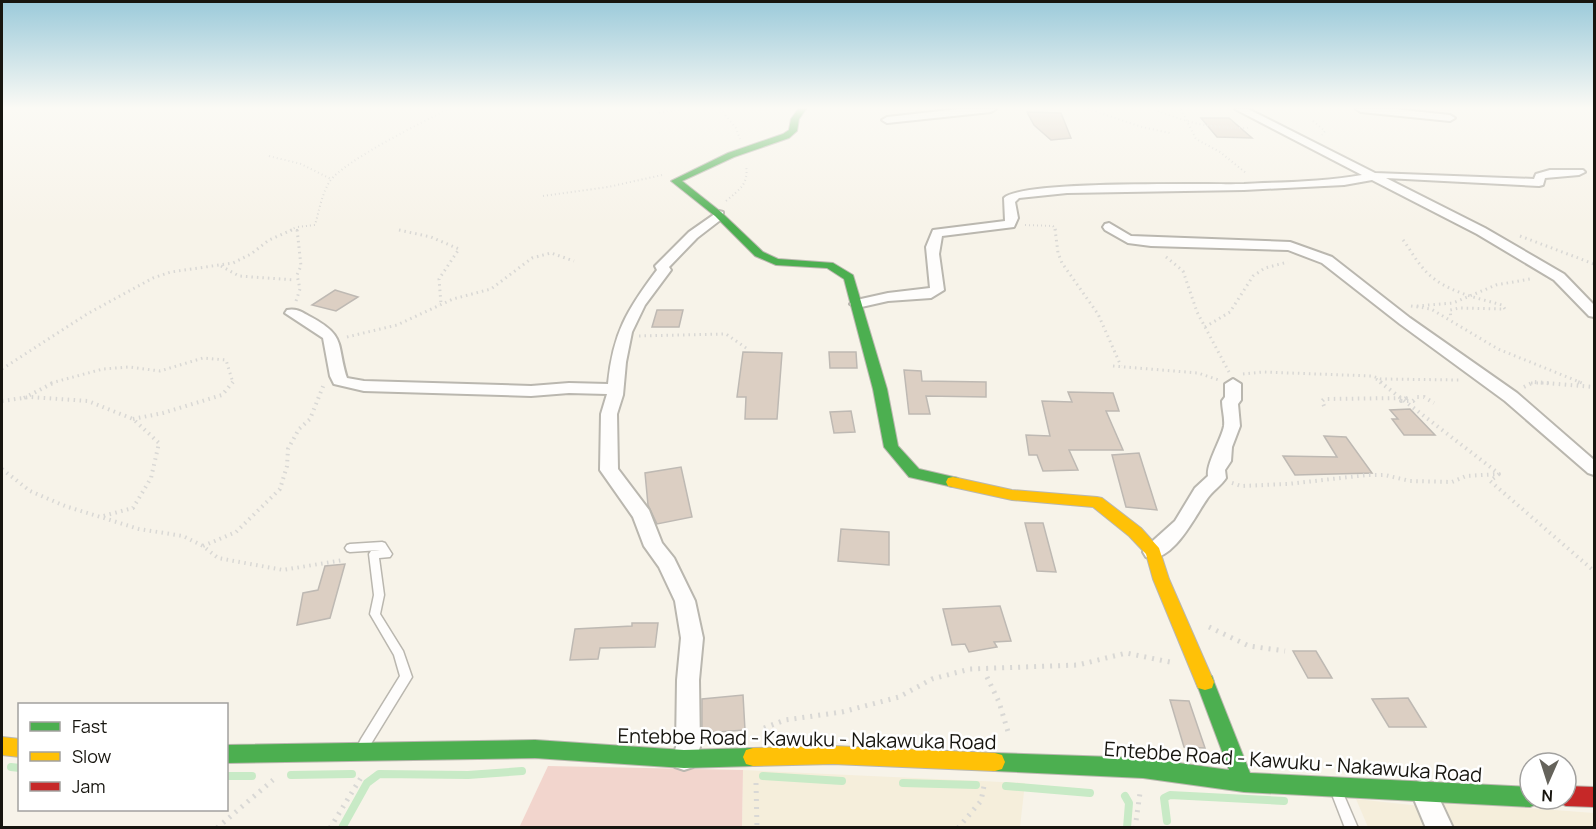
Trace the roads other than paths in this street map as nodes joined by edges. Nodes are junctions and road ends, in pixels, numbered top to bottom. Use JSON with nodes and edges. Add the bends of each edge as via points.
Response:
{"nodes":[{"id":1,"x":754,"y":148,"type":"edge"},
{"id":2,"x":1314,"y":148,"type":"edge"},
{"id":3,"x":1580,"y":172,"type":"dead end"},
{"id":4,"x":1374,"y":178,"type":"junction"},
{"id":5,"x":719,"y":215,"type":"junction"},
{"id":6,"x":1109,"y":227,"type":"dead end"},
{"id":7,"x":857,"y":304,"type":"junction"},
{"id":8,"x":292,"y":313,"type":"road end"},
{"id":9,"x":1594,"y":313,"type":"edge"},
{"id":10,"x":1232,"y":380,"type":"road end"},
{"id":11,"x":615,"y":389,"type":"junction"},
{"id":12,"x":1594,"y":468,"type":"edge"},
{"id":13,"x":351,"y":548,"type":"dead end"},
{"id":14,"x":1153,"y":552,"type":"junction"},
{"id":15,"x":2,"y":746,"type":"edge"},
{"id":16,"x":18,"y":748,"type":"edge"},
{"id":17,"x":359,"y":751,"type":"junction"},
{"id":18,"x":228,"y":754,"type":"edge"},
{"id":19,"x":684,"y":759,"type":"junction"},
{"id":20,"x":1244,"y":782,"type":"junction"},
{"id":21,"x":1334,"y":786,"type":"junction"},
{"id":22,"x":1423,"y":791,"type":"junction"},
{"id":23,"x":1578,"y":796,"type":"edge"},
{"id":24,"x":1518,"y":797,"type":"edge"},
{"id":25,"x":1594,"y":797,"type":"edge"},
{"id":26,"x":1352,"y":828,"type":"edge"},
{"id":27,"x":1440,"y":828,"type":"edge"}],
"edges":[{"from":1,"to":5,"type":"street","via":[[676,181]]},
{"from":2,"to":4,"type":"street"},
{"from":3,"to":4,"type":"street","via":[[1550,172],[1540,176],[1539,183],[1383,175]]},
{"from":4,"to":7,"type":"street","via":[[1016,195],[1008,203],[1013,220],[1007,225],[938,233],[931,249],[937,290]]},
{"from":4,"to":9,"type":"street","via":[[1559,277]]},
{"from":5,"to":7,"type":"street","via":[[765,258],[826,263],[839,268],[849,277]]},
{"from":5,"to":11,"type":"street","via":[[662,266],[664,270],[638,305],[625,332]]},
{"from":6,"to":12,"type":"street","via":[[1128,239],[1290,246],[1327,260],[1496,385]]},
{"from":7,"to":14,"type":"street","via":[[891,447],[905,465],[931,477],[1001,492],[1097,502],[1119,517]]},
{"from":8,"to":11,"type":"street","via":[[325,330],[332,339],[340,381],[364,386],[531,391],[569,387]]},
{"from":10,"to":14,"type":"street","via":[[1232,426],[1216,470],[1217,478],[1201,493],[1182,526]]},
{"from":11,"to":19,"type":"street","via":[[609,414],[609,470],[642,515],[654,546],[668,563],[685,601],[692,638],[688,747]]},
{"from":13,"to":17,"type":"lane","via":[[382,546],[387,554],[374,554],[379,595],[375,614],[399,654],[406,677]]},
{"from":14,"to":20,"type":"street"},
{"from":15,"to":16,"type":"street"},
{"from":17,"to":18,"type":"street","name":"Entebbe Road - Kawuku - Nakawuka Road"},
{"from":17,"to":19,"type":"street","name":"Entebbe Road - Kawuku - Nakawuka Road","via":[[547,749]]},
{"from":19,"to":20,"type":"street","name":"Entebbe Road - Kawuku - Nakawuka Road","via":[[832,755],[1143,768]]},
{"from":20,"to":21,"type":"street","name":"Entebbe Road - Kawuku - Nakawuka Road"},
{"from":21,"to":22,"type":"street","name":"Entebbe Road - Kawuku - Nakawuka Road"},
{"from":21,"to":26,"type":"lane"},
{"from":22,"to":24,"type":"street","name":"Entebbe Road - Kawuku - Nakawuka Road"},
{"from":22,"to":27,"type":"street"},
{"from":23,"to":25,"type":"street"}]}
